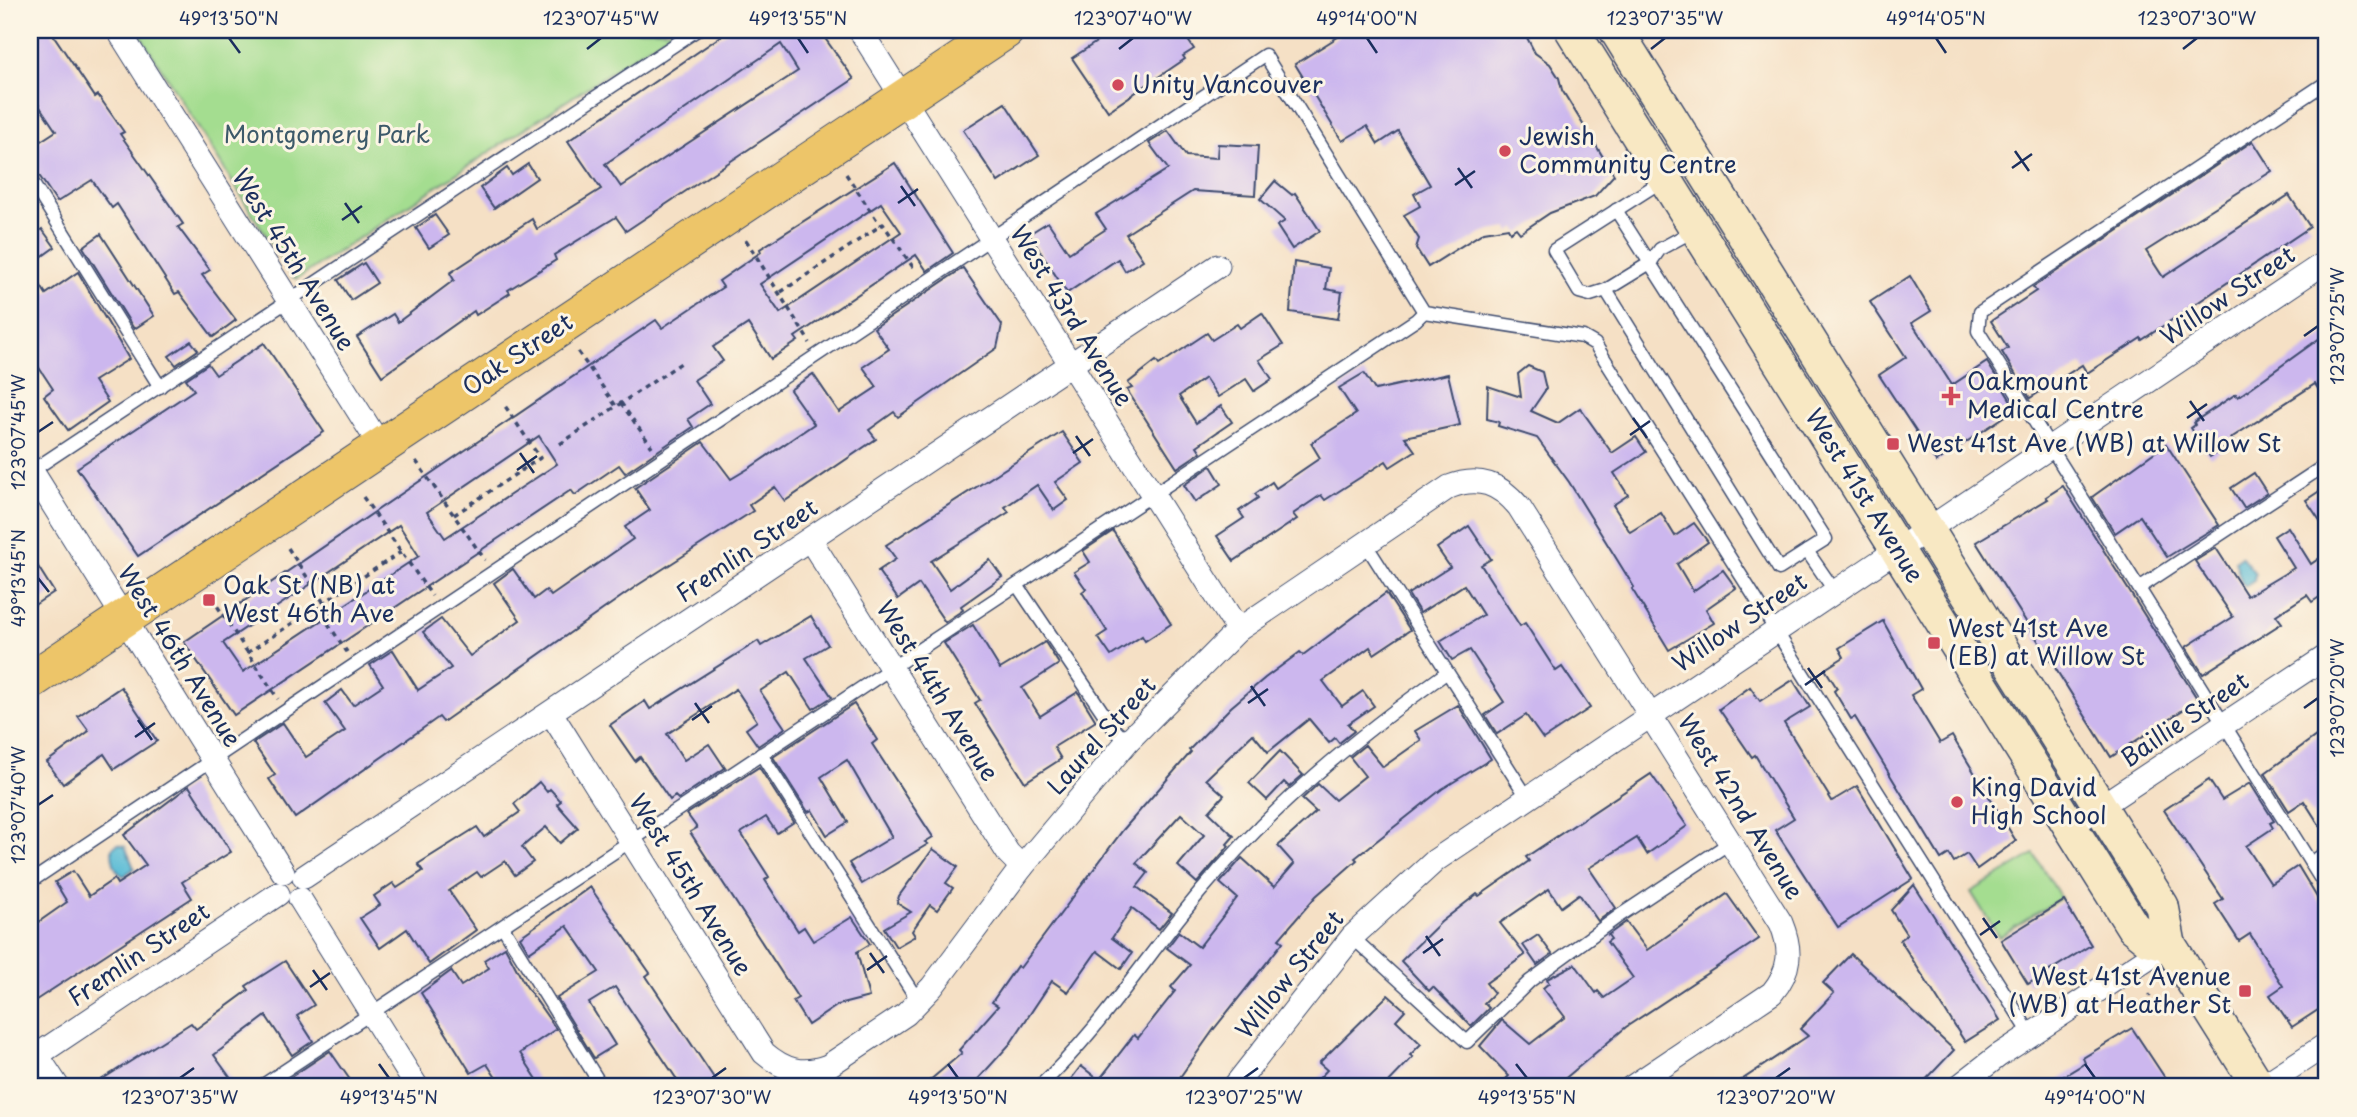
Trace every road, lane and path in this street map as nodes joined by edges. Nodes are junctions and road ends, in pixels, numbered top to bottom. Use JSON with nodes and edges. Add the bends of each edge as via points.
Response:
{"nodes":[{"id":1,"x":118,"y":30,"type":"edge"},
{"id":2,"x":697,"y":30,"type":"edge"},
{"id":3,"x":860,"y":30,"type":"edge"},
{"id":4,"x":1006,"y":30,"type":"edge"},
{"id":5,"x":1573,"y":30,"type":"edge"},
{"id":6,"x":1616,"y":30,"type":"edge"},
{"id":7,"x":2327,"y":82,"type":"edge"},
{"id":8,"x":902,"y":98,"type":"junction"},
{"id":9,"x":846,"y":174,"type":"dead end"},
{"id":10,"x":1665,"y":178,"type":"junction"},
{"id":11,"x":30,"y":179,"type":"edge"},
{"id":12,"x":1616,"y":210,"type":"junction"},
{"id":13,"x":880,"y":225,"type":"junction"},
{"id":14,"x":1697,"y":229,"type":"junction"},
{"id":15,"x":991,"y":239,"type":"junction"},
{"id":16,"x":746,"y":240,"type":"dead end"},
{"id":17,"x":2327,"y":261,"type":"edge"},
{"id":18,"x":1650,"y":263,"type":"junction"},
{"id":19,"x":1218,"y":266,"type":"dead end"},
{"id":20,"x":924,"y":284,"type":"junction"},
{"id":21,"x":1606,"y":290,"type":"junction"},
{"id":22,"x":1792,"y":291,"type":"junction"},
{"id":23,"x":781,"y":292,"type":"junction"},
{"id":24,"x":288,"y":302,"type":"junction"},
{"id":25,"x":1424,"y":312,"type":"junction"},
{"id":26,"x":1752,"y":317,"type":"junction"},
{"id":27,"x":579,"y":352,"type":"dead end"},
{"id":28,"x":818,"y":354,"type":"junction"},
{"id":29,"x":684,"y":361,"type":"dead end"},
{"id":30,"x":1072,"y":365,"type":"junction"},
{"id":31,"x":160,"y":387,"type":"junction"},
{"id":32,"x":503,"y":402,"type":"dead end"},
{"id":33,"x":621,"y":402,"type":"junction"},
{"id":34,"x":616,"y":406,"type":"junction"},
{"id":35,"x":560,"y":444,"type":"dead end"},
{"id":36,"x":2051,"y":446,"type":"junction"},
{"id":37,"x":381,"y":447,"type":"junction"},
{"id":38,"x":660,"y":458,"type":"junction"},
{"id":39,"x":416,"y":461,"type":"dead end"},
{"id":40,"x":2327,"y":464,"type":"edge"},
{"id":41,"x":30,"y":470,"type":"edge"},
{"id":42,"x":1489,"y":482,"type":"joint"},
{"id":43,"x":1152,"y":493,"type":"junction"},
{"id":44,"x":363,"y":497,"type":"dead end"},
{"id":45,"x":454,"y":515,"type":"junction"},
{"id":46,"x":1926,"y":529,"type":"junction"},
{"id":47,"x":811,"y":541,"type":"junction"},
{"id":48,"x":1365,"y":543,"type":"junction"},
{"id":49,"x":288,"y":548,"type":"dead end"},
{"id":50,"x":1896,"y":548,"type":"junction"},
{"id":51,"x":1807,"y":551,"type":"junction"},
{"id":52,"x":401,"y":552,"type":"junction"},
{"id":53,"x":493,"y":572,"type":"junction"},
{"id":54,"x":1017,"y":585,"type":"junction"},
{"id":55,"x":2139,"y":588,"type":"junction"},
{"id":56,"x":1834,"y":590,"type":"junction"},
{"id":57,"x":212,"y":598,"type":"dead end"},
{"id":58,"x":324,"y":603,"type":"junction"},
{"id":59,"x":317,"y":607,"type":"junction"},
{"id":60,"x":440,"y":607,"type":"junction"},
{"id":61,"x":124,"y":618,"type":"junction"},
{"id":62,"x":1238,"y":630,"type":"junction"},
{"id":63,"x":1774,"y":631,"type":"junction"},
{"id":64,"x":247,"y":653,"type":"junction"},
{"id":65,"x":2327,"y":656,"type":"edge"},
{"id":66,"x":355,"y":664,"type":"junction"},
{"id":67,"x":892,"y":669,"type":"junction"},
{"id":68,"x":1446,"y":673,"type":"junction"},
{"id":69,"x":30,"y":681,"type":"edge"},
{"id":70,"x":285,"y":710,"type":"junction"},
{"id":71,"x":551,"y":713,"type":"junction"},
{"id":72,"x":1652,"y":714,"type":"junction"},
{"id":73,"x":2225,"y":724,"type":"junction"},
{"id":74,"x":1127,"y":741,"type":"junction"},
{"id":75,"x":761,"y":754,"type":"junction"},
{"id":76,"x":212,"y":759,"type":"junction"},
{"id":77,"x":1527,"y":797,"type":"junction"},
{"id":78,"x":2101,"y":806,"type":"junction"},
{"id":79,"x":2071,"y":826,"type":"junction"},
{"id":80,"x":631,"y":839,"type":"junction"},
{"id":81,"x":1731,"y":842,"type":"junction"},
{"id":82,"x":2327,"y":852,"type":"edge"},
{"id":83,"x":2311,"y":863,"type":"junction"},
{"id":84,"x":1022,"y":867,"type":"junction"},
{"id":85,"x":30,"y":882,"type":"edge"},
{"id":86,"x":291,"y":885,"type":"junction"},
{"id":87,"x":2327,"y":889,"type":"edge"},
{"id":88,"x":503,"y":927,"type":"junction"},
{"id":89,"x":1352,"y":937,"type":"junction"},
{"id":90,"x":2169,"y":944,"type":"junction"},
{"id":91,"x":918,"y":1001,"type":"junction"},
{"id":92,"x":371,"y":1015,"type":"junction"},
{"id":93,"x":2031,"y":1035,"type":"junction"},
{"id":94,"x":2327,"y":1044,"type":"edge"},
{"id":95,"x":34,"y":1058,"type":"edge"},
{"id":96,"x":797,"y":1072,"type":"joint"},
{"id":97,"x":58,"y":1087,"type":"edge"},
{"id":98,"x":260,"y":1087,"type":"edge"},
{"id":99,"x":417,"y":1087,"type":"edge"},
{"id":100,"x":602,"y":1087,"type":"edge"},
{"id":101,"x":1039,"y":1087,"type":"edge"},
{"id":102,"x":1234,"y":1087,"type":"edge"},
{"id":103,"x":1632,"y":1087,"type":"edge"},
{"id":104,"x":1958,"y":1087,"type":"edge"},
{"id":105,"x":2260,"y":1087,"type":"edge"}],
"edges":[{"from":1,"to":24,"type":"street","name":"West 45th Avenue"},
{"from":2,"to":24,"type":"lane"},
{"from":3,"to":8,"type":"street","name":"West 43rd Avenue"},
{"from":4,"to":8,"type":"main road","name":"Oak Street"},
{"from":5,"to":10,"type":"main road","name":"West 41st Avenue"},
{"from":6,"to":22,"type":"main road","name":"West 41st Avenue"},
{"from":7,"to":36,"type":"lane","via":[[1980,312],[1978,331]]},
{"from":8,"to":15,"type":"street","name":"West 43rd Avenue"},
{"from":8,"to":37,"type":"main road","name":"Oak Street"},
{"from":9,"to":13,"type":"path"},
{"from":10,"to":12,"type":"lane"},
{"from":10,"to":14,"type":"main road","name":"West 41st Avenue"},
{"from":11,"to":31,"type":"lane"},
{"from":12,"to":18,"type":"lane"},
{"from":12,"to":21,"type":"lane","via":[[1554,250],[1579,292],[1590,295]]},
{"from":13,"to":20,"type":"path"},
{"from":13,"to":23,"type":"path"},
{"from":14,"to":18,"type":"lane","via":[[1660,249]]},
{"from":14,"to":26,"type":"main road","name":"West 41st Avenue"},
{"from":15,"to":20,"type":"lane"},
{"from":15,"to":25,"type":"lane","via":[[1265,55]]},
{"from":15,"to":30,"type":"street","name":"West 43rd Avenue"},
{"from":16,"to":23,"type":"path"},
{"from":17,"to":36,"type":"street","name":"Willow Street"},
{"from":18,"to":21,"type":"lane"},
{"from":18,"to":51,"type":"lane","via":[[1826,539]]},
{"from":19,"to":30,"type":"street","name":"Fremlin Street"},
{"from":20,"to":28,"type":"lane"},
{"from":21,"to":51,"type":"lane","via":[[1779,569]]},
{"from":22,"to":26,"type":"main road"},
{"from":22,"to":46,"type":"main road","name":"West 41st Avenue"},
{"from":23,"to":28,"type":"path"},
{"from":24,"to":31,"type":"lane"},
{"from":24,"to":37,"type":"street","name":"West 45th Avenue"},
{"from":25,"to":43,"type":"lane"},
{"from":25,"to":63,"type":"lane","via":[[1583,337],[1595,344]]},
{"from":26,"to":50,"type":"main road","name":"West 41st Avenue"},
{"from":27,"to":34,"type":"path"},
{"from":28,"to":38,"type":"lane"},
{"from":29,"to":33,"type":"path"},
{"from":30,"to":43,"type":"street","name":"West 43rd Avenue"},
{"from":30,"to":47,"type":"street","name":"Fremlin Street"},
{"from":31,"to":41,"type":"lane"},
{"from":32,"to":45,"type":"path","via":[[540,458]]},
{"from":33,"to":34,"type":"path"},
{"from":33,"to":38,"type":"path"},
{"from":34,"to":35,"type":"path"},
{"from":36,"to":46,"type":"street","name":"Willow Street"},
{"from":36,"to":55,"type":"lane"},
{"from":37,"to":61,"type":"main road","name":"Oak Street"},
{"from":38,"to":53,"type":"lane"},
{"from":39,"to":45,"type":"path"},
{"from":40,"to":55,"type":"lane"},
{"from":41,"to":61,"type":"street","name":"West 46th Avenue"},
{"from":42,"to":48,"type":"street","name":"Laurel Street","via":[[1449,487]]},
{"from":42,"to":72,"type":"street","name":"West 42nd Avenue","via":[[1506,491],[1519,507]]},
{"from":43,"to":54,"type":"lane"},
{"from":43,"to":62,"type":"street","name":"West 43rd Avenue"},
{"from":44,"to":52,"type":"path"},
{"from":45,"to":53,"type":"path"},
{"from":46,"to":50,"type":"street","name":"Willow Street"},
{"from":46,"to":78,"type":"main road","name":"West 41st Avenue"},
{"from":47,"to":67,"type":"street","name":"West 44th Avenue"},
{"from":47,"to":71,"type":"street","name":"Fremlin Street"},
{"from":48,"to":62,"type":"street","name":"Laurel Street"},
{"from":48,"to":68,"type":"lane"},
{"from":49,"to":58,"type":"path"},
{"from":50,"to":56,"type":"street","name":"Willow Street"},
{"from":50,"to":79,"type":"main road","name":"West 41st Avenue"},
{"from":51,"to":56,"type":"lane"},
{"from":52,"to":58,"type":"path"},
{"from":52,"to":60,"type":"path"},
{"from":53,"to":60,"type":"lane"},
{"from":54,"to":67,"type":"lane"},
{"from":54,"to":74,"type":"lane","via":[[1114,729]]},
{"from":55,"to":73,"type":"lane"},
{"from":56,"to":63,"type":"street","name":"Willow Street"},
{"from":57,"to":64,"type":"path"},
{"from":58,"to":59,"type":"path"},
{"from":59,"to":64,"type":"path"},
{"from":59,"to":66,"type":"path"},
{"from":60,"to":66,"type":"lane"},
{"from":61,"to":69,"type":"main road","name":"Oak Street"},
{"from":61,"to":76,"type":"street","name":"West 46th Avenue"},
{"from":62,"to":74,"type":"street","name":"Laurel Street"},
{"from":63,"to":72,"type":"street","name":"Willow Street"},
{"from":63,"to":93,"type":"lane"},
{"from":64,"to":70,"type":"path"},
{"from":65,"to":73,"type":"street","name":"Baillie Street"},
{"from":66,"to":70,"type":"lane"},
{"from":67,"to":75,"type":"lane"},
{"from":67,"to":84,"type":"street","name":"West 44th Avenue","via":[[1008,853]]},
{"from":68,"to":77,"type":"lane"},
{"from":68,"to":101,"type":"lane","via":[[1351,744],[1249,835],[1077,1047]]},
{"from":70,"to":76,"type":"lane"},
{"from":71,"to":80,"type":"street","name":"West 45th Avenue"},
{"from":71,"to":86,"type":"street","name":"Fremlin Street"},
{"from":72,"to":77,"type":"street","name":"Willow Street"},
{"from":72,"to":81,"type":"street","name":"West 42nd Avenue"},
{"from":73,"to":78,"type":"street","name":"Baillie Street"},
{"from":73,"to":83,"type":"lane"},
{"from":74,"to":84,"type":"street","name":"Laurel Street"},
{"from":75,"to":80,"type":"lane"},
{"from":75,"to":91,"type":"lane"},
{"from":76,"to":85,"type":"lane"},
{"from":76,"to":86,"type":"street","name":"West 46th Avenue"},
{"from":77,"to":89,"type":"street","name":"Willow Street","via":[[1436,860]]},
{"from":78,"to":79,"type":"street","name":"Baillie Street"},
{"from":78,"to":90,"type":"main road","name":"West 41st Avenue","via":[[2162,906]]},
{"from":79,"to":90,"type":"main road","name":"West 41st Avenue","via":[[2133,927],[2148,939]]},
{"from":80,"to":88,"type":"lane"},
{"from":80,"to":96,"type":"street","name":"West 45th Avenue","via":[[764,1053],[779,1066]]},
{"from":81,"to":89,"type":"lane","via":[[1530,981],[1467,1042]]},
{"from":81,"to":103,"type":"street","name":"West 42nd Avenue","via":[[1781,923],[1789,943],[1786,976],[1772,993]]},
{"from":82,"to":83,"type":"lane"},
{"from":83,"to":87,"type":"lane"},
{"from":84,"to":91,"type":"street","name":"Laurel Street"},
{"from":86,"to":92,"type":"street","name":"West 46th Avenue"},
{"from":86,"to":95,"type":"street","name":"Fremlin Street"},
{"from":88,"to":92,"type":"lane"},
{"from":88,"to":100,"type":"lane"},
{"from":89,"to":102,"type":"street","name":"Willow Street"},
{"from":90,"to":93,"type":"street"},
{"from":90,"to":105,"type":"main road","name":"West 41st Avenue"},
{"from":91,"to":96,"type":"street","name":"Laurel Street","via":[[906,1014],[828,1066]]},
{"from":92,"to":98,"type":"lane"},
{"from":92,"to":99,"type":"street","name":"West 46th Avenue"},
{"from":93,"to":104,"type":"street"},
{"from":94,"to":105,"type":"street"},
{"from":95,"to":97,"type":"street"}]}
